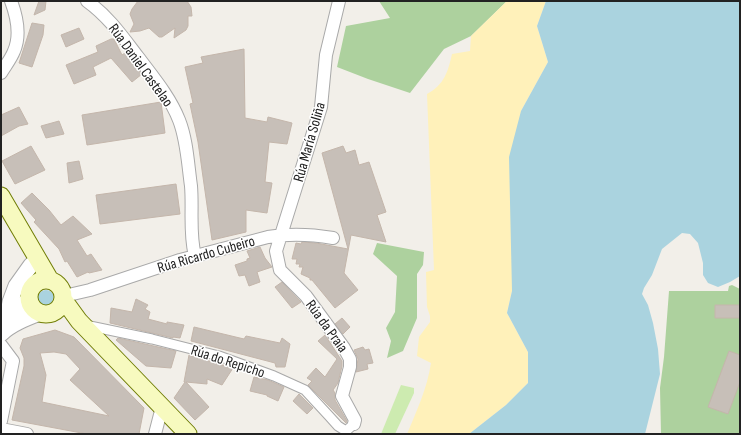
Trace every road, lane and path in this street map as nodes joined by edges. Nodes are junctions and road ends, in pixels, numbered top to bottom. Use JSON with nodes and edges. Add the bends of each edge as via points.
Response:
{"nodes":[{"id":1,"x":11,"y":1,"type":"edge"},
{"id":2,"x":87,"y":1,"type":"edge"},
{"id":3,"x":339,"y":1,"type":"edge"},
{"id":4,"x":1,"y":73,"type":"edge"},
{"id":5,"x":1,"y":196,"type":"edge"},
{"id":6,"x":281,"y":234,"type":"junction"},
{"id":7,"x":333,"y":238,"type":"dead end"},
{"id":8,"x":31,"y":247,"type":"junction"},
{"id":9,"x":194,"y":256,"type":"junction"},
{"id":10,"x":31,"y":265,"type":"junction"},
{"id":11,"x":50,"y":280,"type":"junction"},
{"id":12,"x":82,"y":292,"type":"junction"},
{"id":13,"x":30,"y":293,"type":"junction"},
{"id":14,"x":56,"y":305,"type":"junction"},
{"id":15,"x":79,"y":321,"type":"junction"},
{"id":16,"x":4,"y":330,"type":"edge"},
{"id":17,"x":1,"y":345,"type":"edge"},
{"id":18,"x":162,"y":407,"type":"junction"},
{"id":19,"x":1,"y":421,"type":"edge"},
{"id":20,"x":354,"y":424,"type":"joint"},
{"id":21,"x":1,"y":429,"type":"edge"},
{"id":22,"x":27,"y":434,"type":"edge"},
{"id":23,"x":155,"y":434,"type":"edge"},
{"id":24,"x":188,"y":434,"type":"edge"}],
"edges":[{"from":1,"to":4,"type":"street","via":[[18,37],[14,51]]},
{"from":2,"to":9,"type":"street","name":"Rúa Daniel Castelao","via":[[104,14],[125,40],[167,96],[180,121],[191,188]]},
{"from":3,"to":6,"type":"street","name":"Rúa María Soliña","via":[[326,55],[321,107]]},
{"from":5,"to":8,"type":"main road"},
{"from":6,"to":7,"type":"street","name":"Rúa Ricardo Cubeiro","via":[[308,234]]},
{"from":6,"to":9,"type":"street","name":"Rúa Ricardo Cubeiro"},
{"from":6,"to":20,"type":"street","name":"Rúa da Praia","via":[[276,251],[280,270],[306,296],[350,359],[342,396],[355,420]]},
{"from":8,"to":10,"type":"main road"},
{"from":8,"to":11,"type":"main road"},
{"from":9,"to":12,"type":"street","name":"Rúa Ricardo Cubeiro"},
{"from":10,"to":13,"type":"main road"},
{"from":10,"to":16,"type":"street","via":[[16,286]]},
{"from":11,"to":13,"type":"main road","via":[[40,281]]},
{"from":11,"to":14,"type":"main road","via":[[59,286]]},
{"from":12,"to":14,"type":"street","name":"Rúa Ricardo Cubeiro"},
{"from":12,"to":15,"type":"street","via":[[76,302]]},
{"from":13,"to":14,"type":"main road","via":[[32,307]]},
{"from":13,"to":16,"type":"street"},
{"from":14,"to":15,"type":"main road"},
{"from":14,"to":16,"type":"street"},
{"from":15,"to":18,"type":"main road"},
{"from":15,"to":20,"type":"street","name":"Rúa do Repicho","via":[[219,356],[274,376],[305,390],[332,420],[346,431]]},
{"from":17,"to":19,"type":"street","via":[[13,361]]},
{"from":18,"to":23,"type":"street"},
{"from":18,"to":24,"type":"main road"},
{"from":21,"to":22,"type":"street"}]}
